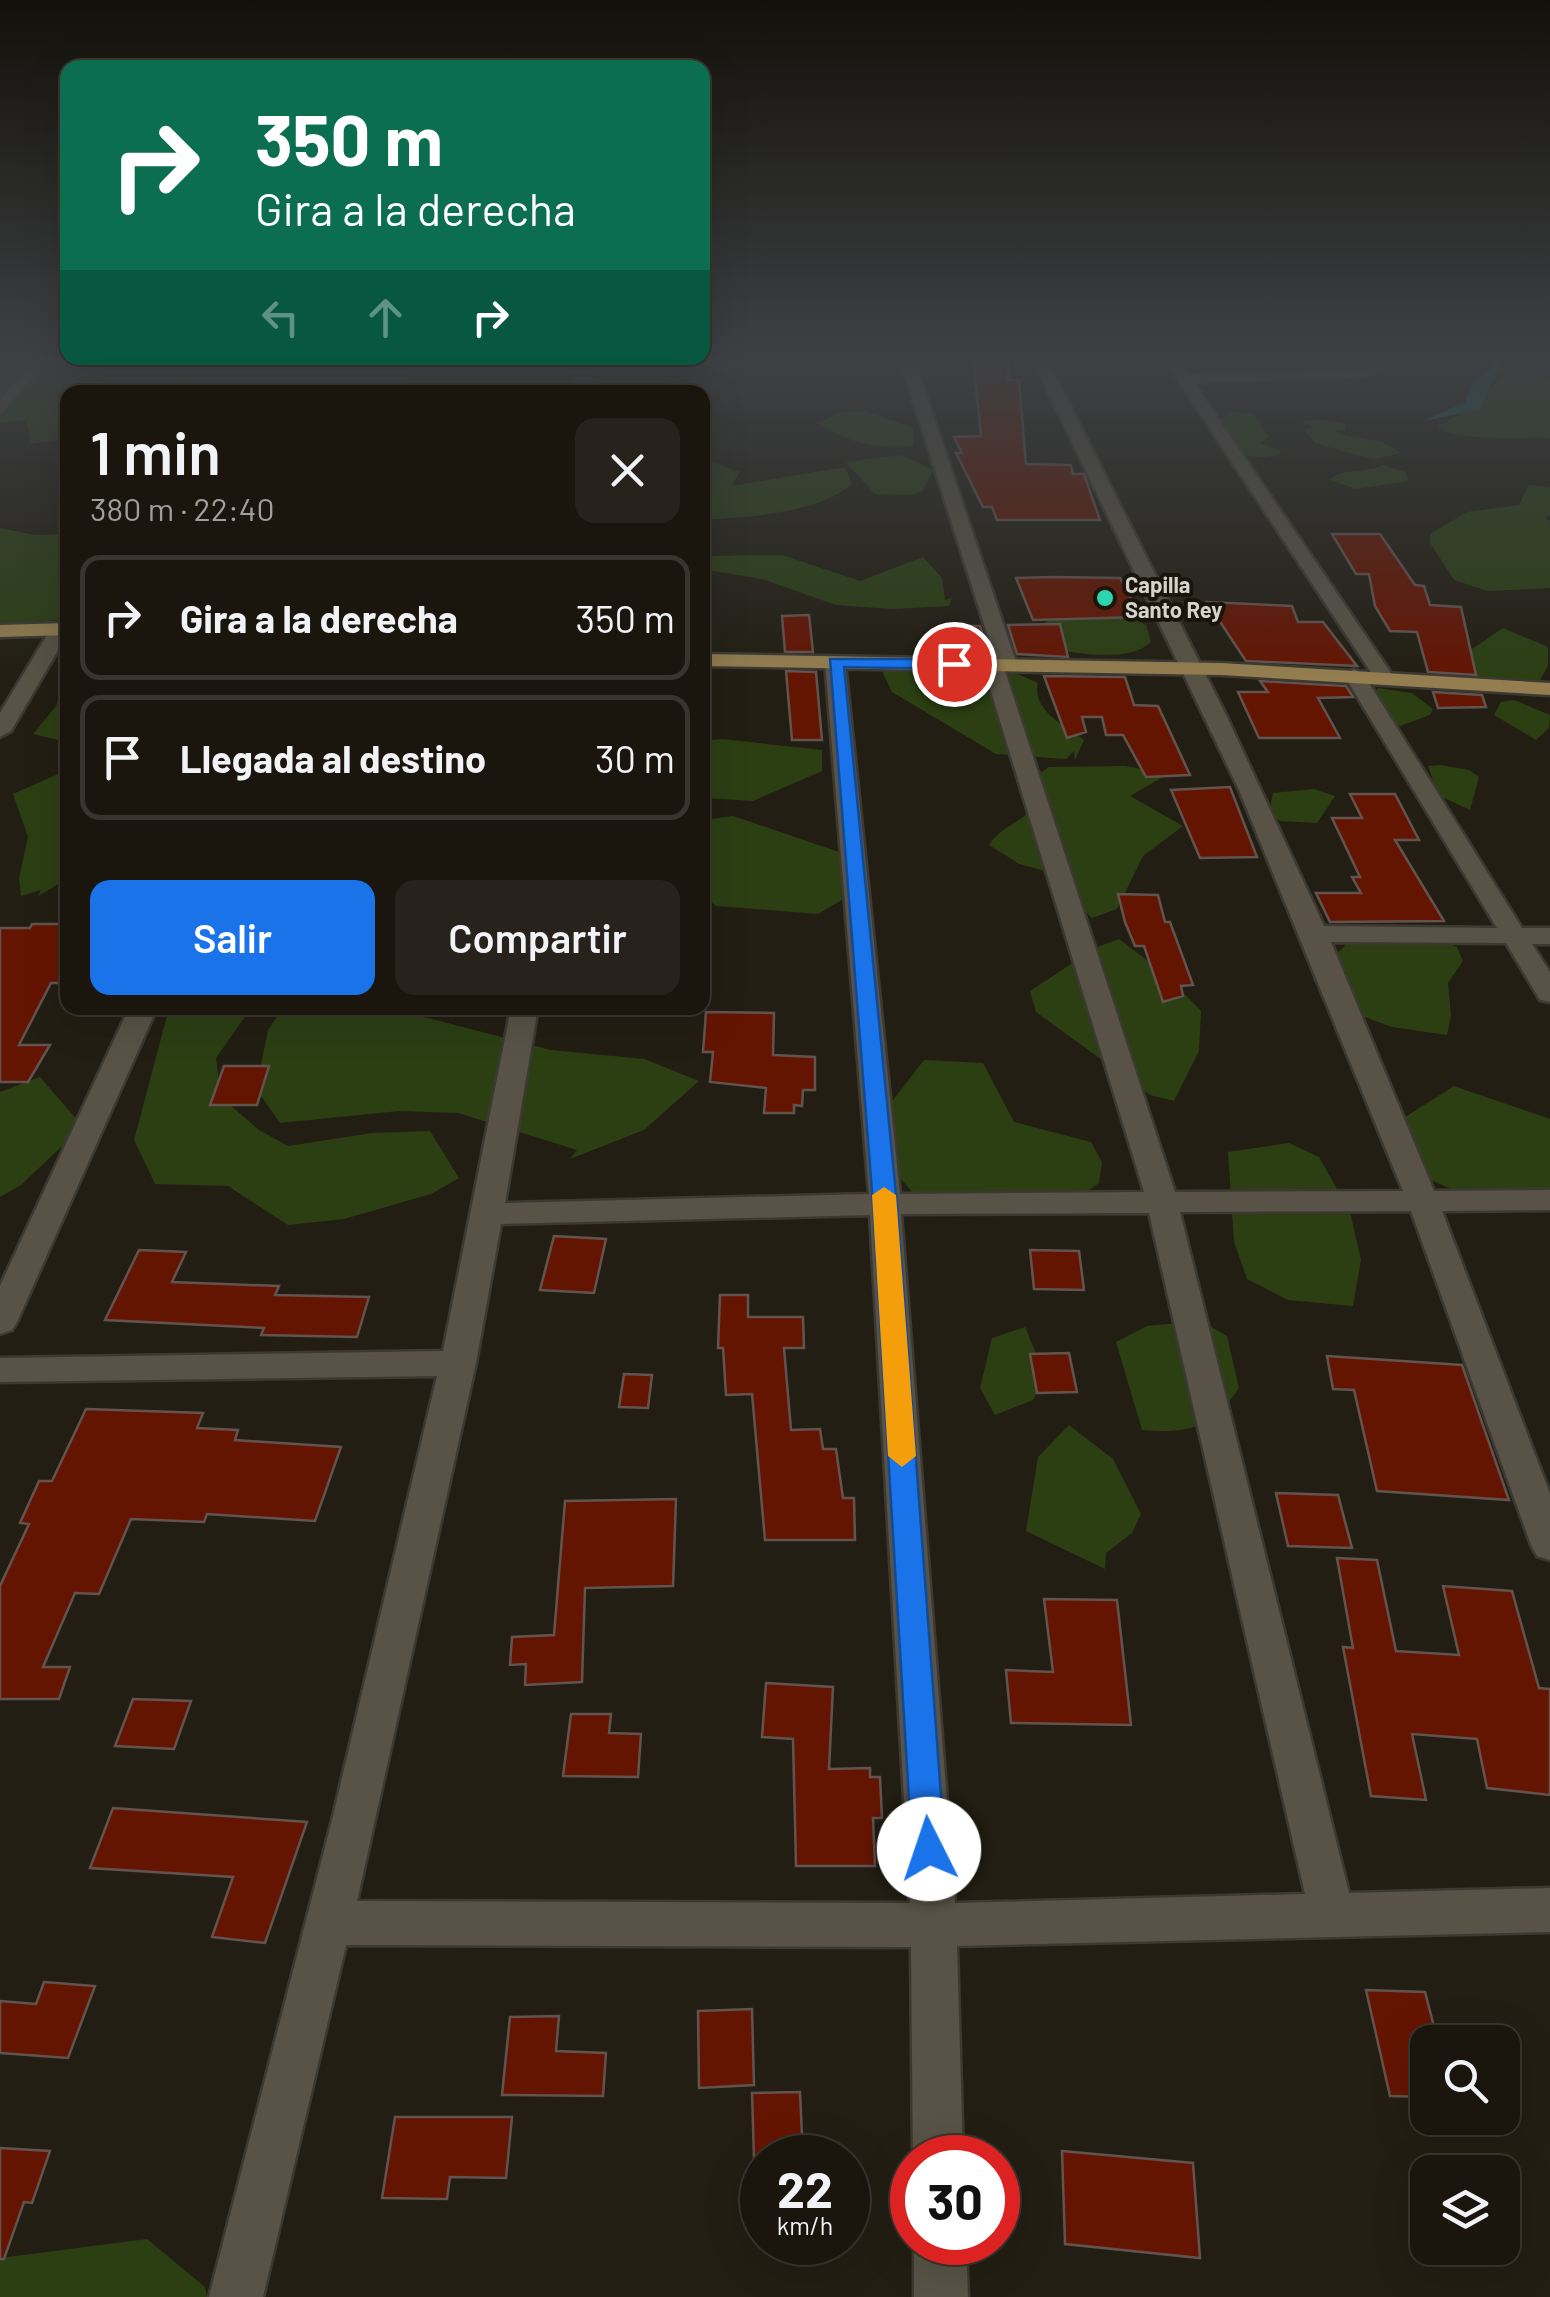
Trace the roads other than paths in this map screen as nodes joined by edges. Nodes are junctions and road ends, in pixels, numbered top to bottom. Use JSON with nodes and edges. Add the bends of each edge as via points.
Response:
{"nodes":[{"id":1,"x":939,"y":463,"type":"edge"},
{"id":2,"x":1092,"y":463,"type":"edge"},
{"id":3,"x":1241,"y":463,"type":"edge"},
{"id":4,"x":60,"y":629,"type":"edge"},
{"id":5,"x":0,"y":631,"type":"edge"},
{"id":6,"x":60,"y":635,"type":"edge"},
{"id":7,"x":710,"y":660,"type":"edge"},
{"id":8,"x":836,"y":662,"type":"junction"},
{"id":9,"x":1000,"y":665,"type":"junction"},
{"id":10,"x":1195,"y":668,"type":"junction"},
{"id":11,"x":1354,"y":675,"type":"junction"},
{"id":12,"x":1383,"y":676,"type":"junction"},
{"id":13,"x":1549,"y":690,"type":"edge"},
{"id":14,"x":0,"y":730,"type":"edge"},
{"id":15,"x":1315,"y":934,"type":"junction"},
{"id":16,"x":1512,"y":936,"type":"junction"},
{"id":17,"x":1550,"y":936,"type":"edge"},
{"id":18,"x":1550,"y":994,"type":"edge"},
{"id":19,"x":140,"y":1015,"type":"edge"},
{"id":20,"x":523,"y":1015,"type":"edge"},
{"id":21,"x":1424,"y":1199,"type":"junction"},
{"id":22,"x":1550,"y":1200,"type":"edge"},
{"id":23,"x":1162,"y":1201,"type":"junction"},
{"id":24,"x":885,"y":1204,"type":"junction"},
{"id":25,"x":490,"y":1214,"type":"junction"},
{"id":26,"x":0,"y":1322,"type":"edge"},
{"id":27,"x":459,"y":1363,"type":"junction"},
{"id":28,"x":0,"y":1370,"type":"edge"},
{"id":29,"x":1550,"y":1545,"type":"edge"},
{"id":30,"x":1550,"y":1910,"type":"edge"},
{"id":31,"x":1332,"y":1915,"type":"junction"},
{"id":32,"x":329,"y":1923,"type":"junction"},
{"id":33,"x":934,"y":1925,"type":"junction"},
{"id":34,"x":938,"y":2135,"type":"edge"},
{"id":35,"x":940,"y":2265,"type":"edge"},
{"id":36,"x":236,"y":2297,"type":"edge"},
{"id":37,"x":941,"y":2297,"type":"edge"}],
"edges":[{"from":1,"to":9,"type":"street"},
{"from":2,"to":10,"type":"street"},
{"from":3,"to":12,"type":"street"},
{"from":4,"to":5,"type":"main road"},
{"from":6,"to":14,"type":"street"},
{"from":7,"to":8,"type":"main road"},
{"from":8,"to":9,"type":"main road"},
{"from":8,"to":24,"type":"street"},
{"from":9,"to":10,"type":"main road"},
{"from":9,"to":23,"type":"street"},
{"from":10,"to":11,"type":"main road"},
{"from":10,"to":15,"type":"street"},
{"from":11,"to":12,"type":"main road"},
{"from":11,"to":16,"type":"street"},
{"from":12,"to":13,"type":"main road"},
{"from":15,"to":16,"type":"street"},
{"from":15,"to":21,"type":"street"},
{"from":16,"to":17,"type":"street"},
{"from":16,"to":18,"type":"street"},
{"from":19,"to":26,"type":"street"},
{"from":20,"to":25,"type":"street"},
{"from":21,"to":22,"type":"street"},
{"from":21,"to":23,"type":"street"},
{"from":21,"to":29,"type":"street"},
{"from":23,"to":24,"type":"street"},
{"from":23,"to":31,"type":"street"},
{"from":24,"to":25,"type":"street"},
{"from":24,"to":33,"type":"street"},
{"from":25,"to":27,"type":"street"},
{"from":27,"to":28,"type":"street"},
{"from":27,"to":32,"type":"street"},
{"from":30,"to":31,"type":"street"},
{"from":31,"to":33,"type":"street"},
{"from":32,"to":33,"type":"street"},
{"from":32,"to":36,"type":"street"},
{"from":33,"to":34,"type":"street"},
{"from":35,"to":37,"type":"street"}]}
